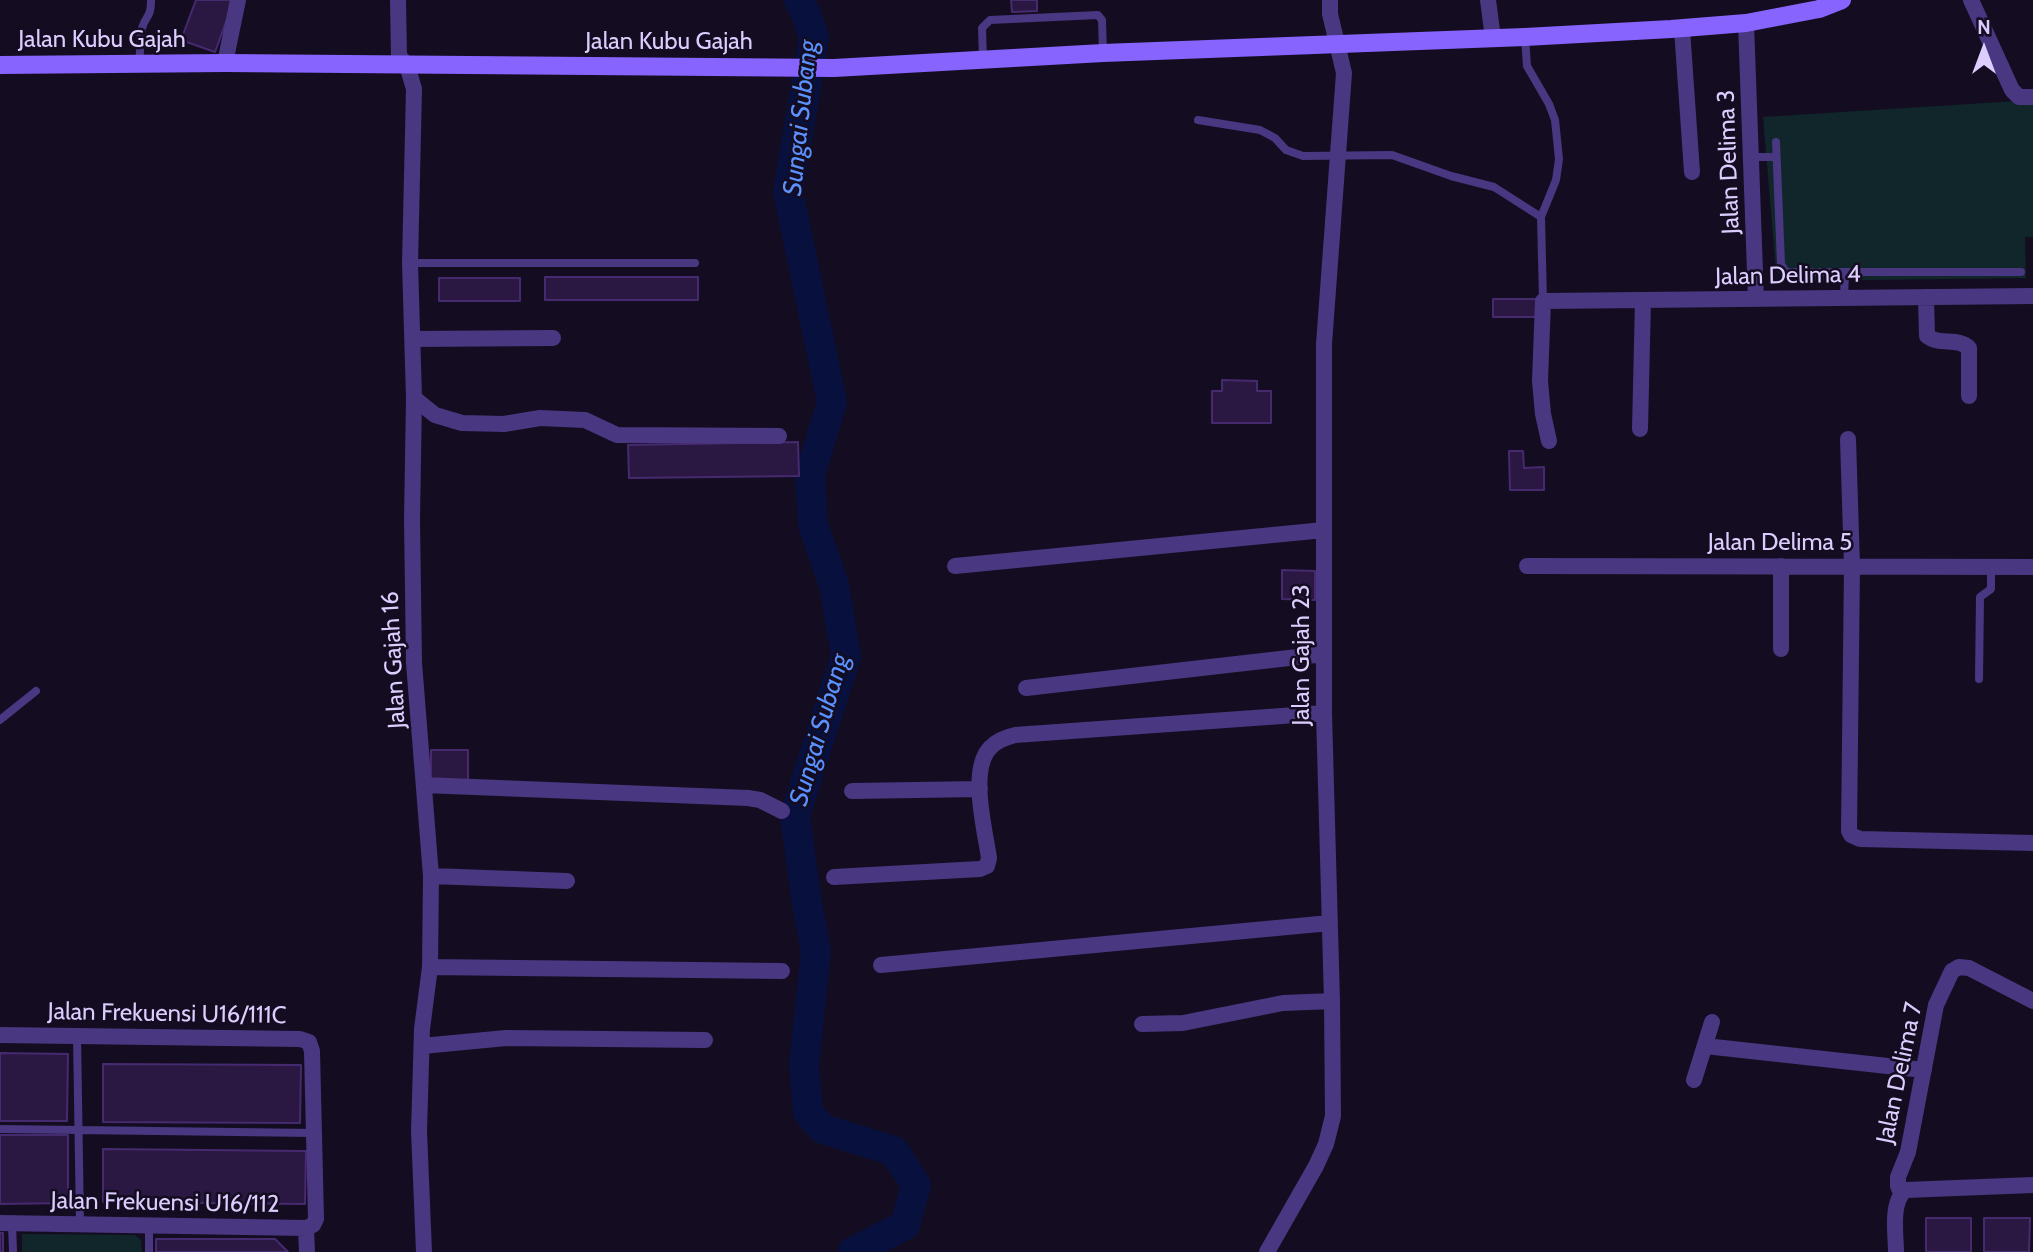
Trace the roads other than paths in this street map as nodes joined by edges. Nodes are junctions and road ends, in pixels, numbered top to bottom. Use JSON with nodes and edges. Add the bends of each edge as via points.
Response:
{"nodes":[{"id":1,"x":151,"y":0,"type":"edge"},
{"id":2,"x":238,"y":0,"type":"edge"},
{"id":3,"x":398,"y":0,"type":"edge"},
{"id":4,"x":1330,"y":0,"type":"edge"},
{"id":5,"x":1488,"y":0,"type":"edge"},
{"id":6,"x":1842,"y":0,"type":"edge"},
{"id":7,"x":1971,"y":0,"type":"edge"},
{"id":8,"x":1746,"y":23,"type":"junction"},
{"id":9,"x":1682,"y":29,"type":"junction"},
{"id":10,"x":1525,"y":37,"type":"junction"},
{"id":11,"x":1493,"y":38,"type":"junction"},
{"id":12,"x":1337,"y":44,"type":"junction"},
{"id":13,"x":1103,"y":52,"type":"junction"},
{"id":14,"x":983,"y":60,"type":"junction"},
{"id":15,"x":225,"y":63,"type":"junction"},
{"id":16,"x":0,"y":65,"type":"edge"},
{"id":17,"x":140,"y":65,"type":"junction"},
{"id":18,"x":407,"y":65,"type":"junction"},
{"id":19,"x":2033,"y":97,"type":"edge"},
{"id":20,"x":1198,"y":120,"type":"dead end"},
{"id":21,"x":1776,"y":142,"type":"dead end"},
{"id":22,"x":1337,"y":156,"type":"junction"},
{"id":23,"x":1752,"y":157,"type":"junction"},
{"id":24,"x":1776,"y":157,"type":"junction"},
{"id":25,"x":1692,"y":172,"type":"dead end"},
{"id":26,"x":1541,"y":217,"type":"junction"},
{"id":27,"x":410,"y":262,"type":"junction"},
{"id":28,"x":695,"y":263,"type":"dead end"},
{"id":29,"x":2021,"y":272,"type":"dead end"},
{"id":30,"x":1845,"y":273,"type":"junction"},
{"id":31,"x":2033,"y":296,"type":"edge"},
{"id":32,"x":1926,"y":297,"type":"junction"},
{"id":33,"x":1844,"y":298,"type":"junction"},
{"id":34,"x":1756,"y":299,"type":"junction"},
{"id":35,"x":1643,"y":300,"type":"junction"},
{"id":36,"x":1543,"y":302,"type":"junction"},
{"id":37,"x":553,"y":338,"type":"dead end"},
{"id":38,"x":413,"y":339,"type":"junction"},
{"id":39,"x":1969,"y":396,"type":"dead end"},
{"id":40,"x":414,"y":398,"type":"junction"},
{"id":41,"x":1640,"y":429,"type":"dead end"},
{"id":42,"x":779,"y":436,"type":"dead end"},
{"id":43,"x":1849,"y":439,"type":"dead end"},
{"id":44,"x":1549,"y":441,"type":"dead end"},
{"id":45,"x":1324,"y":530,"type":"junction"},
{"id":46,"x":955,"y":566,"type":"dead end"},
{"id":47,"x":1527,"y":566,"type":"dead end"},
{"id":48,"x":1781,"y":566,"type":"junction"},
{"id":49,"x":1852,"y":566,"type":"junction"},
{"id":50,"x":1990,"y":567,"type":"junction"},
{"id":51,"x":2033,"y":567,"type":"edge"},
{"id":52,"x":1781,"y":649,"type":"dead end"},
{"id":53,"x":1324,"y":654,"type":"junction"},
{"id":54,"x":1979,"y":679,"type":"dead end"},
{"id":55,"x":1026,"y":688,"type":"dead end"},
{"id":56,"x":36,"y":691,"type":"dead end"},
{"id":57,"x":1324,"y":713,"type":"junction"},
{"id":58,"x":0,"y":720,"type":"edge"},
{"id":59,"x":424,"y":785,"type":"junction"},
{"id":60,"x":980,"y":789,"type":"junction"},
{"id":61,"x":852,"y":791,"type":"dead end"},
{"id":62,"x":782,"y":811,"type":"dead end"},
{"id":63,"x":2033,"y":843,"type":"edge"},
{"id":64,"x":430,"y":876,"type":"junction"},
{"id":65,"x":834,"y":877,"type":"dead end"},
{"id":66,"x":567,"y":881,"type":"dead end"},
{"id":67,"x":1329,"y":923,"type":"junction"},
{"id":68,"x":881,"y":965,"type":"dead end"},
{"id":69,"x":430,"y":967,"type":"junction"},
{"id":70,"x":782,"y":971,"type":"dead end"},
{"id":71,"x":1332,"y":1001,"type":"junction"},
{"id":72,"x":2033,"y":1001,"type":"edge"},
{"id":73,"x":1712,"y":1022,"type":"dead end"},
{"id":74,"x":1142,"y":1024,"type":"dead end"},
{"id":75,"x":0,"y":1035,"type":"edge"},
{"id":76,"x":77,"y":1035,"type":"junction"},
{"id":77,"x":705,"y":1040,"type":"dead end"},
{"id":78,"x":422,"y":1046,"type":"junction"},
{"id":79,"x":1704,"y":1046,"type":"junction"},
{"id":80,"x":1924,"y":1070,"type":"junction"},
{"id":81,"x":1694,"y":1080,"type":"dead end"},
{"id":82,"x":0,"y":1129,"type":"edge"},
{"id":83,"x":78,"y":1130,"type":"junction"},
{"id":84,"x":313,"y":1133,"type":"junction"},
{"id":85,"x":2033,"y":1185,"type":"edge"},
{"id":86,"x":1901,"y":1193,"type":"junction"},
{"id":87,"x":6,"y":1223,"type":"edge"},
{"id":88,"x":80,"y":1224,"type":"junction"},
{"id":89,"x":149,"y":1226,"type":"junction"},
{"id":90,"x":306,"y":1228,"type":"junction"},
{"id":91,"x":13,"y":1252,"type":"edge"},
{"id":92,"x":149,"y":1252,"type":"edge"},
{"id":93,"x":307,"y":1252,"type":"edge"},
{"id":94,"x":424,"y":1252,"type":"edge"},
{"id":95,"x":1267,"y":1252,"type":"edge"},
{"id":96,"x":1896,"y":1252,"type":"edge"}],
"edges":[{"from":1,"to":17,"type":"lane","via":[[151,13],[141,31]]},
{"from":2,"to":15,"type":"street"},
{"from":3,"to":18,"type":"street","name":"Jalan Gajah 16","via":[[399,55]]},
{"from":4,"to":12,"type":"street","name":"Jalan Gajah 23"},
{"from":5,"to":11,"type":"street"},
{"from":6,"to":8,"type":"street","name":"Jalan Kubu Gajah"},
{"from":7,"to":19,"type":"street","via":[[2012,90],[2018,97]]},
{"from":8,"to":9,"type":"street","name":"Jalan Kubu Gajah"},
{"from":8,"to":23,"type":"street","name":"Jalan Delima 3"},
{"from":9,"to":10,"type":"street","name":"Jalan Kubu Gajah"},
{"from":9,"to":25,"type":"street"},
{"from":10,"to":11,"type":"street","name":"Jalan Kubu Gajah"},
{"from":10,"to":26,"type":"lane","via":[[1527,66],[1549,104],[1558,140],[1556,180]]},
{"from":11,"to":12,"type":"street","name":"Jalan Kubu Gajah"},
{"from":12,"to":13,"type":"street","name":"Jalan Kubu Gajah"},
{"from":12,"to":22,"type":"street","name":"Jalan Gajah 23","via":[[1345,73]]},
{"from":13,"to":14,"type":"street","name":"Jalan Kubu Gajah"},
{"from":13,"to":14,"type":"lane","via":[[1098,15],[990,20],[982,28]]},
{"from":14,"to":18,"type":"street","name":"Jalan Kubu Gajah","via":[[834,68]]},
{"from":15,"to":17,"type":"street","name":"Jalan Kubu Gajah"},
{"from":15,"to":18,"type":"street","name":"Jalan Kubu Gajah"},
{"from":16,"to":17,"type":"street","name":"Jalan Kubu Gajah"},
{"from":18,"to":27,"type":"street","name":"Jalan Gajah 16","via":[[414,89]]},
{"from":20,"to":22,"type":"lane","via":[[1260,130],[1286,150],[1303,156]]},
{"from":21,"to":24,"type":"lane"},
{"from":22,"to":26,"type":"lane","via":[[1392,155],[1494,187]]},
{"from":22,"to":45,"type":"street","name":"Jalan Gajah 23","via":[[1324,344]]},
{"from":23,"to":24,"type":"lane"},
{"from":23,"to":34,"type":"street","name":"Jalan Delima 3"},
{"from":24,"to":30,"type":"lane","via":[[1782,268],[1791,273]]},
{"from":26,"to":36,"type":"lane"},
{"from":27,"to":28,"type":"lane"},
{"from":27,"to":38,"type":"street","name":"Jalan Gajah 16"},
{"from":29,"to":30,"type":"lane"},
{"from":30,"to":33,"type":"lane"},
{"from":31,"to":32,"type":"street","name":"Jalan Delima 4"},
{"from":32,"to":33,"type":"street","name":"Jalan Delima 4"},
{"from":32,"to":39,"type":"street","via":[[1927,336],[1935,341],[1963,342],[1969,348]]},
{"from":33,"to":34,"type":"street","name":"Jalan Delima 4"},
{"from":34,"to":35,"type":"street","name":"Jalan Delima 4"},
{"from":35,"to":36,"type":"street","name":"Jalan Delima 4"},
{"from":35,"to":41,"type":"street"},
{"from":36,"to":44,"type":"street","via":[[1540,381]]},
{"from":37,"to":38,"type":"street"},
{"from":38,"to":40,"type":"street","name":"Jalan Gajah 16"},
{"from":40,"to":42,"type":"street","via":[[435,415],[462,423],[585,419],[617,435]]},
{"from":40,"to":59,"type":"street","name":"Jalan Gajah 16","via":[[414,663]]},
{"from":43,"to":49,"type":"street"},
{"from":45,"to":46,"type":"street"},
{"from":45,"to":53,"type":"street","name":"Jalan Gajah 23"},
{"from":47,"to":48,"type":"street","name":"Jalan Delima 5"},
{"from":48,"to":49,"type":"street","name":"Jalan Delima 5"},
{"from":48,"to":52,"type":"street"},
{"from":49,"to":50,"type":"street","name":"Jalan Delima 5"},
{"from":49,"to":63,"type":"street","via":[[1851,835],[1860,839]]},
{"from":50,"to":51,"type":"street","name":"Jalan Delima 5"},
{"from":50,"to":54,"type":"lane","via":[[1990,589],[1980,597]]},
{"from":53,"to":55,"type":"street"},
{"from":53,"to":57,"type":"street","name":"Jalan Gajah 23"},
{"from":56,"to":58,"type":"lane"},
{"from":57,"to":60,"type":"street","via":[[1015,735],[989,748],[982,761]]},
{"from":57,"to":67,"type":"street","name":"Jalan Gajah 23"},
{"from":59,"to":62,"type":"street","via":[[748,799]]},
{"from":59,"to":64,"type":"street","name":"Jalan Gajah 16"},
{"from":60,"to":61,"type":"street"},
{"from":60,"to":65,"type":"street","via":[[989,858],[984,868]]},
{"from":64,"to":66,"type":"street"},
{"from":64,"to":69,"type":"street","name":"Jalan Gajah 16"},
{"from":67,"to":68,"type":"street"},
{"from":67,"to":71,"type":"street","name":"Jalan Gajah 23"},
{"from":69,"to":70,"type":"street"},
{"from":69,"to":78,"type":"street","name":"Jalan Gajah 16"},
{"from":71,"to":74,"type":"street","via":[[1283,1003],[1183,1023]]},
{"from":71,"to":95,"type":"street","name":"Jalan Gajah 23","via":[[1333,1116],[1326,1144]]},
{"from":72,"to":80,"type":"street","name":"Jalan Delima 7","via":[[1969,968],[1952,971],[1936,1005]]},
{"from":73,"to":79,"type":"street"},
{"from":75,"to":76,"type":"street","name":"Jalan Frekuensi U16/111C"},
{"from":76,"to":83,"type":"lane"},
{"from":76,"to":84,"type":"street","name":"Jalan Frekuensi U16/111C","via":[[305,1040],[312,1051]]},
{"from":77,"to":78,"type":"street","via":[[506,1038]]},
{"from":78,"to":94,"type":"street","name":"Jalan Gajah 16","via":[[419,1131]]},
{"from":79,"to":80,"type":"street"},
{"from":79,"to":81,"type":"street"},
{"from":80,"to":86,"type":"street","name":"Jalan Delima 7","via":[[1908,1152],[1898,1177]]},
{"from":82,"to":83,"type":"lane"},
{"from":83,"to":84,"type":"lane"},
{"from":83,"to":88,"type":"lane"},
{"from":84,"to":90,"type":"street","name":"Jalan Frekuensi U16/111C","via":[[316,1219]]},
{"from":85,"to":86,"type":"street","via":[[1911,1188]]},
{"from":86,"to":96,"type":"street","name":"Jalan Delima 7"},
{"from":87,"to":88,"type":"street","name":"Jalan Frekuensi U16/112"},
{"from":87,"to":91,"type":"lane"},
{"from":88,"to":89,"type":"street","name":"Jalan Frekuensi U16/112"},
{"from":89,"to":90,"type":"street","name":"Jalan Frekuensi U16/112"},
{"from":89,"to":92,"type":"lane"},
{"from":90,"to":93,"type":"street","name":"Jalan Frekuensi U16/112"}]}
